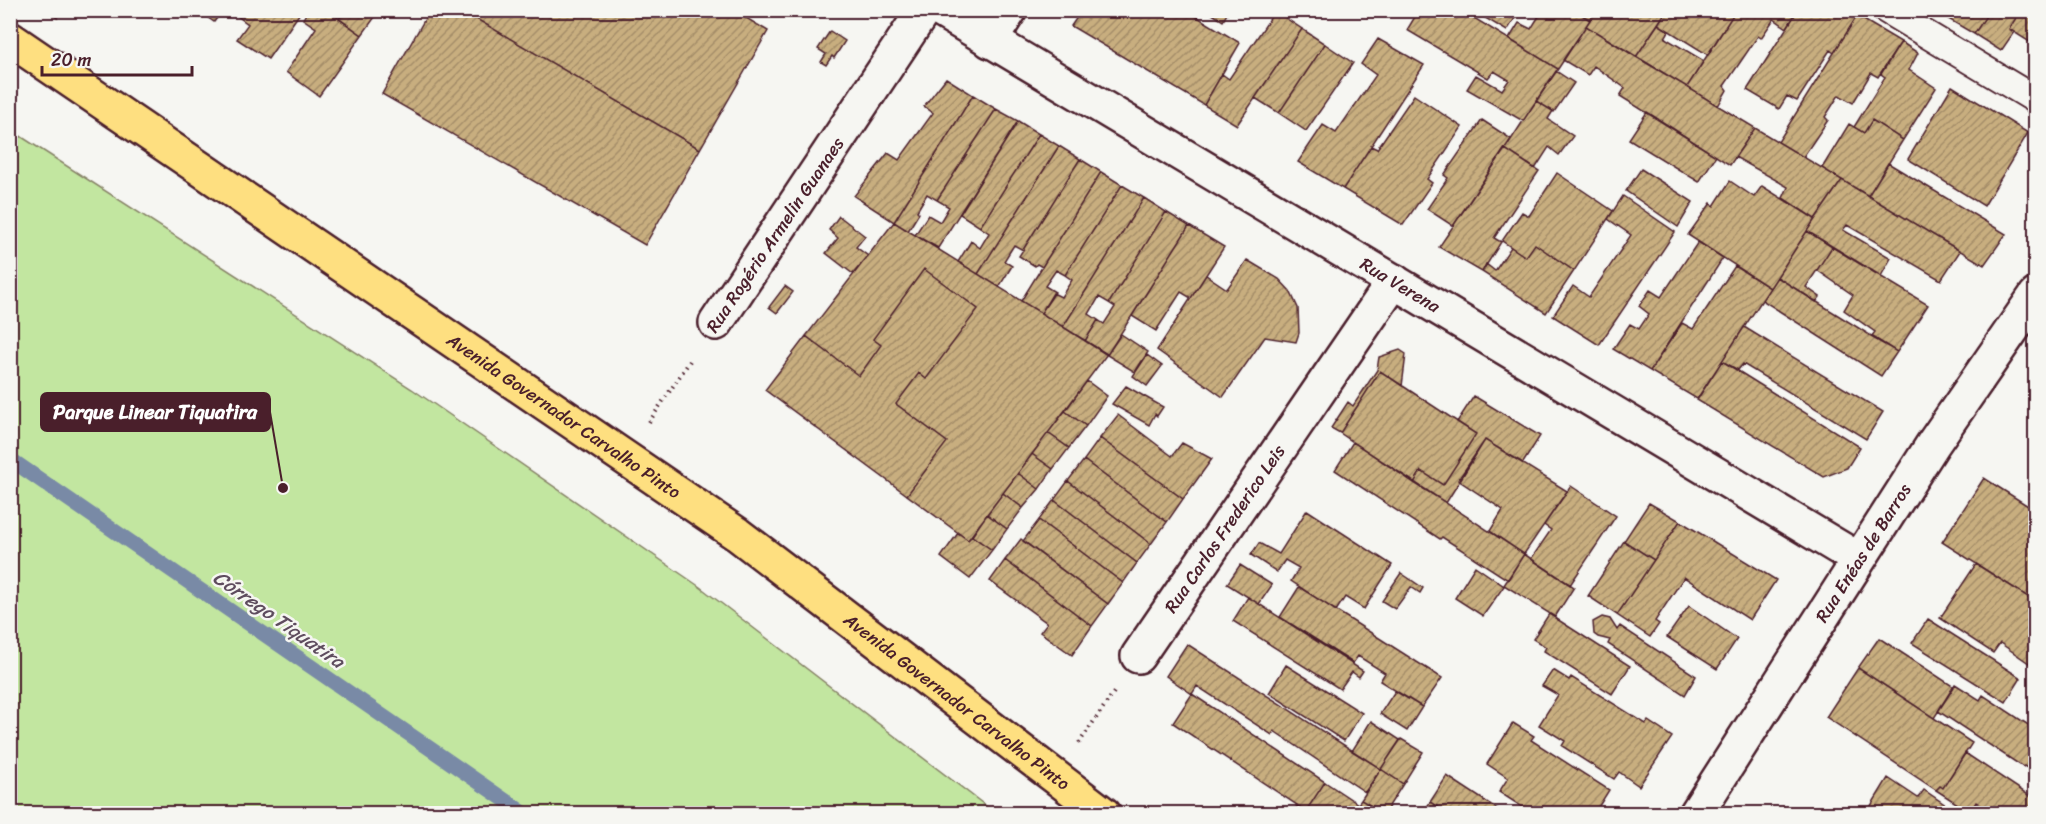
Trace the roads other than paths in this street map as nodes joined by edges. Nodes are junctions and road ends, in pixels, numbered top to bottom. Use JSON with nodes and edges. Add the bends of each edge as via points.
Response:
{"nodes":[{"id":1,"x":924,"y":10,"type":"edge"},
{"id":2,"x":940,"y":10,"type":"edge"},
{"id":3,"x":1010,"y":10,"type":"edge"},
{"id":4,"x":1886,"y":10,"type":"edge"},
{"id":5,"x":10,"y":39,"type":"edge"},
{"id":6,"x":990,"y":40,"type":"junction"},
{"id":7,"x":2036,"y":100,"type":"edge"},
{"id":8,"x":1394,"y":281,"type":"junction"},
{"id":9,"x":2036,"y":295,"type":"edge"},
{"id":10,"x":716,"y":323,"type":"road end"},
{"id":11,"x":1858,"y":559,"type":"junction"},
{"id":12,"x":1138,"y":656,"type":"road end"},
{"id":13,"x":1104,"y":813,"type":"edge"},
{"id":14,"x":1696,"y":813,"type":"edge"}],
"edges":[{"from":1,"to":10,"type":"street","name":"Rua Rogério Armelin Guanaes"},
{"from":2,"to":6,"type":"street","name":"Rua Verena"},
{"from":3,"to":6,"type":"street"},
{"from":4,"to":7,"type":"lane"},
{"from":5,"to":13,"type":"main road","name":"Avenida Governador Carvalho Pinto","via":[[737,534]]},
{"from":6,"to":8,"type":"street","name":"Rua Verena"},
{"from":8,"to":11,"type":"street","name":"Rua Verena"},
{"from":8,"to":12,"type":"street","name":"Rua Carlos Frederico Leis"},
{"from":9,"to":11,"type":"street","name":"Rua Enéas de Barros"},
{"from":11,"to":14,"type":"street","name":"Rua Enéas de Barros"}]}
